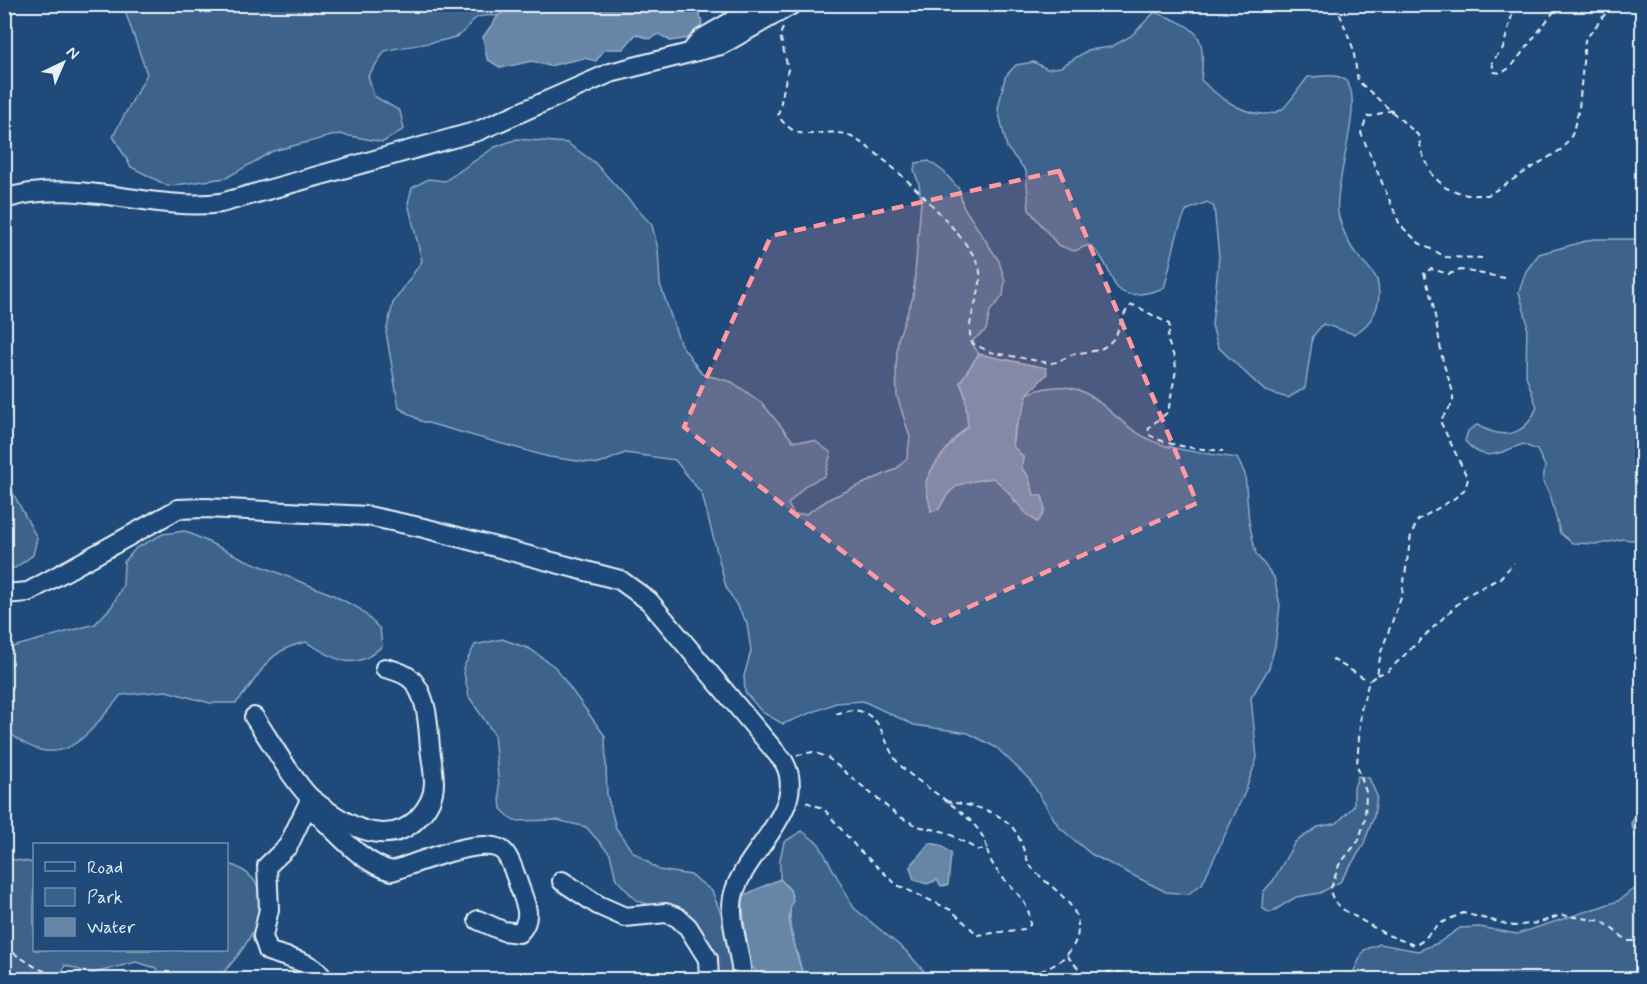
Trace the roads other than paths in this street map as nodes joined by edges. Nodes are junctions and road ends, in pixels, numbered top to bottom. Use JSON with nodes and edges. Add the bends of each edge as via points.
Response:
{"nodes":[{"id":1,"x":762,"y":4,"type":"edge"},
{"id":2,"x":790,"y":5,"type":"edge"},
{"id":3,"x":689,"y":54,"type":"junction"},
{"id":4,"x":4,"y":199,"type":"edge"},
{"id":5,"x":4,"y":594,"type":"edge"},
{"id":6,"x":385,"y":668,"type":"dead end"},
{"id":7,"x":254,"y":717,"type":"dead end"},
{"id":8,"x":309,"y":801,"type":"junction"},
{"id":9,"x":562,"y":881,"type":"dead end"},
{"id":10,"x":478,"y":920,"type":"dead end"},
{"id":11,"x":324,"y":980,"type":"edge"},
{"id":12,"x":709,"y":980,"type":"edge"},
{"id":13,"x":742,"y":980,"type":"edge"}],
"edges":[{"from":1,"to":3,"type":"street","via":[[701,39]]},
{"from":2,"to":3,"type":"street","via":[[722,45]]},
{"from":3,"to":4,"type":"street","via":[[610,74],[478,131],[221,203],[196,206],[76,192]]},
{"from":5,"to":13,"type":"street","via":[[28,591],[177,509],[205,508],[368,516],[620,580],[649,601],[784,762],[792,780],[789,796],[733,898]]},
{"from":6,"to":8,"type":"street","via":[[408,676],[426,706],[434,784],[430,804],[409,827],[389,835],[374,834]]},
{"from":7,"to":8,"type":"street"},
{"from":8,"to":10,"type":"street","via":[[380,868],[392,871],[473,846],[493,844],[505,852],[528,909],[526,925],[519,933]]},
{"from":8,"to":11,"type":"street","via":[[288,846],[267,866],[269,909],[263,936],[268,951],[309,964],[319,970]]},
{"from":9,"to":12,"type":"street","via":[[625,917],[666,913],[678,917],[708,959]]}]}
